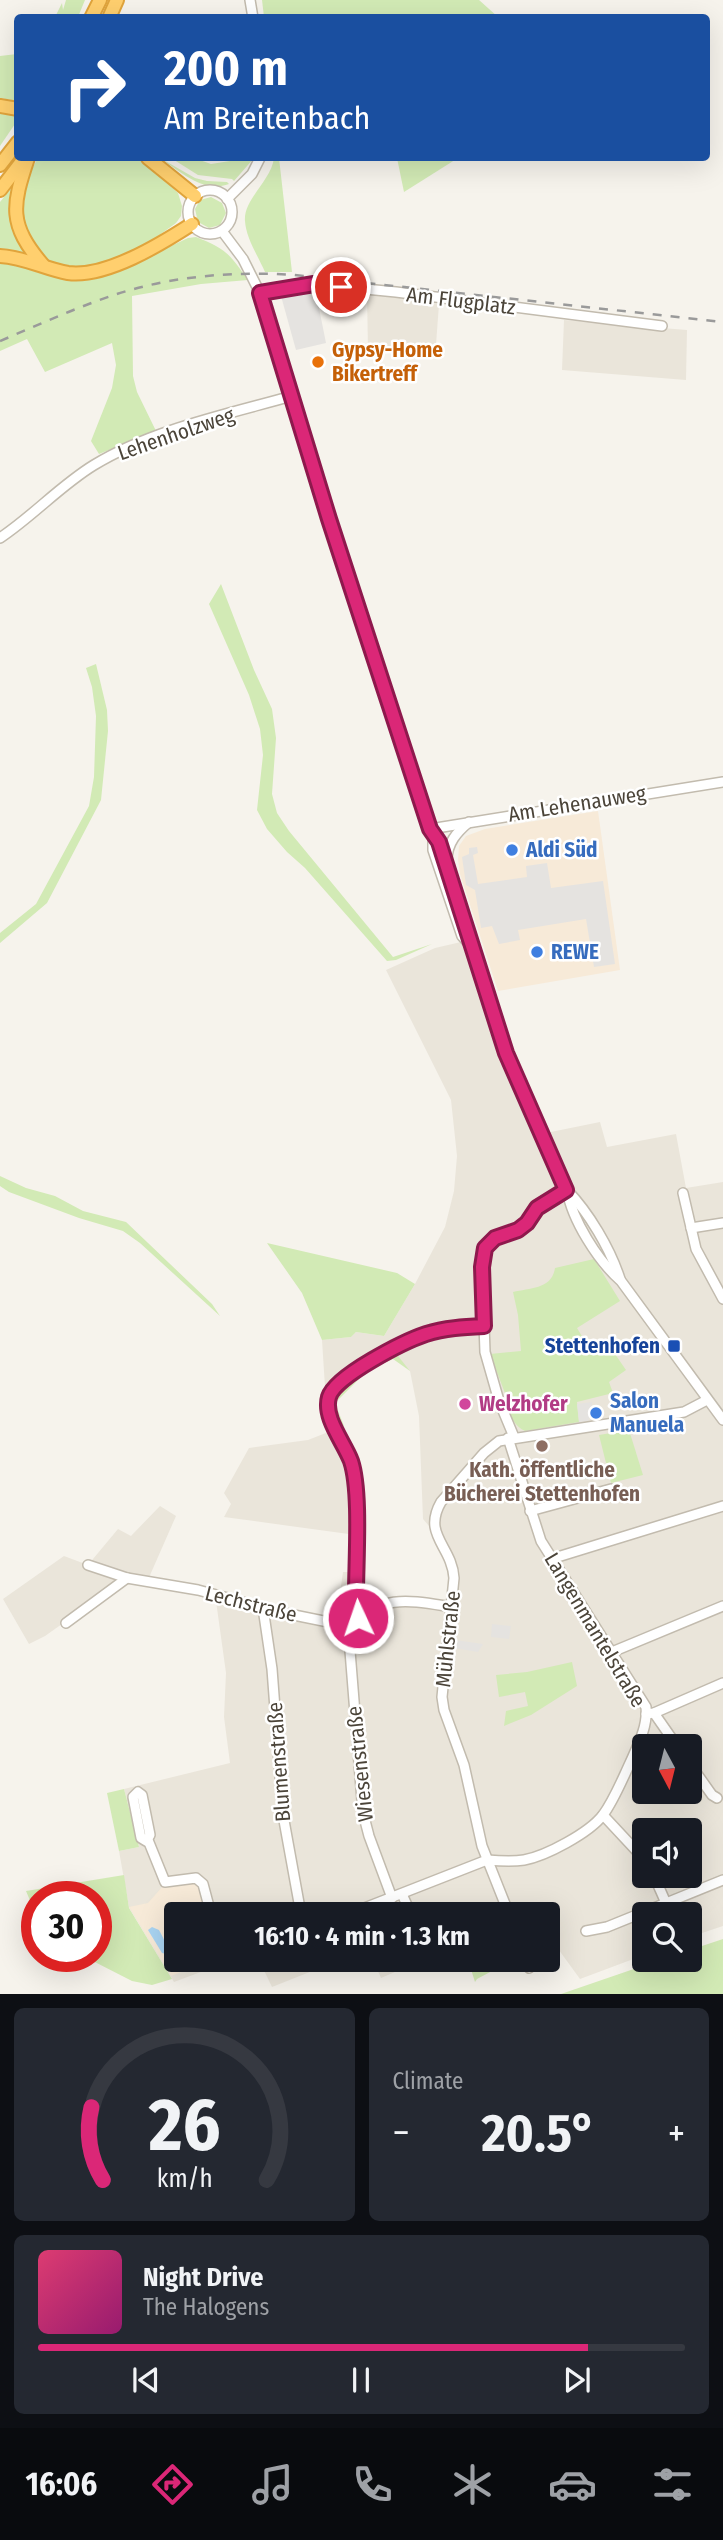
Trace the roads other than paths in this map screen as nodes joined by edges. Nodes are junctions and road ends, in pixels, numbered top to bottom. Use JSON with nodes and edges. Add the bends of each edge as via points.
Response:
{"nodes":[{"id":1,"x":14,"y":147,"type":"edge"},
{"id":2,"x":24,"y":161,"type":"edge"},
{"id":3,"x":25,"y":161,"type":"edge"},
{"id":4,"x":152,"y":161,"type":"edge"},
{"id":5,"x":258,"y":161,"type":"edge"},
{"id":6,"x":0,"y":165,"type":"edge"},
{"id":7,"x":0,"y":190,"type":"edge"},
{"id":8,"x":195,"y":197,"type":"junction"},
{"id":9,"x":227,"y":199,"type":"junction"},
{"id":10,"x":191,"y":224,"type":"junction"},
{"id":11,"x":222,"y":231,"type":"junction"},
{"id":12,"x":0,"y":256,"type":"edge"},
{"id":13,"x":44,"y":265,"type":"junction"},
{"id":14,"x":260,"y":293,"type":"junction"},
{"id":15,"x":662,"y":326,"type":"dead end"},
{"id":16,"x":292,"y":396,"type":"junction"},
{"id":17,"x":0,"y":538,"type":"edge"},
{"id":18,"x":723,"y":782,"type":"edge"},
{"id":19,"x":470,"y":821,"type":"junction"},
{"id":20,"x":431,"y":832,"type":"junction"},
{"id":21,"x":448,"y":869,"type":"junction"},
{"id":22,"x":470,"y":945,"type":"junction"},
{"id":23,"x":566,"y":1190,"type":"junction"},
{"id":24,"x":683,"y":1193,"type":"dead end"},
{"id":25,"x":723,"y":1223,"type":"edge"},
{"id":26,"x":691,"y":1228,"type":"junction"},
{"id":27,"x":723,"y":1299,"type":"edge"},
{"id":28,"x":484,"y":1326,"type":"junction"},
{"id":29,"x":707,"y":1400,"type":"junction"},
{"id":30,"x":723,"y":1420,"type":"edge"},
{"id":31,"x":511,"y":1438,"type":"junction"},
{"id":32,"x":611,"y":1489,"type":"dead end"},
{"id":33,"x":721,"y":1506,"type":"edge"},
{"id":34,"x":530,"y":1511,"type":"junction"},
{"id":35,"x":723,"y":1517,"type":"edge"},
{"id":36,"x":551,"y":1559,"type":"junction"},
{"id":37,"x":88,"y":1565,"type":"dead end"},
{"id":38,"x":127,"y":1578,"type":"junction"},
{"id":39,"x":723,"y":1606,"type":"edge"},
{"id":40,"x":452,"y":1607,"type":"junction"},
{"id":41,"x":263,"y":1608,"type":"junction"},
{"id":42,"x":366,"y":1611,"type":"junction"},
{"id":43,"x":65,"y":1623,"type":"dead end"},
{"id":44,"x":348,"y":1626,"type":"junction"},
{"id":45,"x":612,"y":1652,"type":"junction"},
{"id":46,"x":723,"y":1683,"type":"edge"},
{"id":47,"x":650,"y":1713,"type":"junction"},
{"id":48,"x":667,"y":1734,"type":"edge"},
{"id":49,"x":702,"y":1781,"type":"edge"},
{"id":50,"x":717,"y":1798,"type":"dead end"},
{"id":51,"x":603,"y":1815,"type":"junction"},
{"id":52,"x":148,"y":1840,"type":"dead end"},
{"id":53,"x":632,"y":1846,"type":"edge"},
{"id":54,"x":487,"y":1860,"type":"junction"},
{"id":55,"x":723,"y":1880,"type":"edge"},
{"id":56,"x":402,"y":1894,"type":"junction"},
{"id":57,"x":393,"y":1898,"type":"junction"},
{"id":58,"x":208,"y":1902,"type":"edge"},
{"id":59,"x":299,"y":1902,"type":"edge"},
{"id":60,"x":382,"y":1902,"type":"edge"},
{"id":61,"x":406,"y":1902,"type":"edge"},
{"id":62,"x":504,"y":1902,"type":"edge"},
{"id":63,"x":668,"y":1902,"type":"edge"},
{"id":64,"x":632,"y":1917,"type":"edge"},
{"id":65,"x":586,"y":1931,"type":"dead end"}],
"edges":[{"from":1,"to":6,"type":"highway"},
{"from":2,"to":7,"type":"highway"},
{"from":3,"to":13,"type":"highway","via":[[16,193],[16,221],[29,248]]},
{"from":4,"to":8,"type":"highway"},
{"from":5,"to":9,"type":"street"},
{"from":8,"to":9,"type":"street","via":[[211,190]]},
{"from":8,"to":10,"type":"street","via":[[188,211]]},
{"from":9,"to":11,"type":"street","via":[[231,217]]},
{"from":10,"to":11,"type":"street","via":[[205,234]]},
{"from":10,"to":13,"type":"highway","via":[[164,242],[100,270],[76,273]]},
{"from":11,"to":14,"type":"street"},
{"from":12,"to":13,"type":"highway"},
{"from":14,"to":15,"type":"street","name":"Am Flugplatz","via":[[314,284]]},
{"from":14,"to":16,"type":"street"},
{"from":16,"to":17,"type":"street","name":"Lehenholzweg","via":[[127,447],[92,466]]},
{"from":16,"to":20,"type":"street"},
{"from":18,"to":19,"type":"street","name":"Am Lehenauweg"},
{"from":19,"to":20,"type":"street","name":"Am Lehenauweg"},
{"from":19,"to":21,"type":"street","via":[[450,844]]},
{"from":20,"to":21,"type":"street"},
{"from":20,"to":22,"type":"street","via":[[437,862]]},
{"from":21,"to":22,"type":"street"},
{"from":22,"to":23,"type":"street","via":[[506,1053]]},
{"from":23,"to":28,"type":"street","name":"Langenmantelstraße","via":[[537,1208],[518,1230],[495,1238],[485,1248]]},
{"from":23,"to":29,"type":"street","via":[[570,1208],[608,1269]]},
{"from":24,"to":26,"type":"street"},
{"from":25,"to":26,"type":"street"},
{"from":26,"to":27,"type":"street","via":[[696,1249]]},
{"from":28,"to":31,"type":"street","name":"Langenmantelstraße","via":[[485,1352]]},
{"from":28,"to":42,"type":"street","via":[[452,1328],[412,1340],[349,1375],[330,1393],[330,1414],[355,1483],[356,1594]]},
{"from":29,"to":30,"type":"street"},
{"from":29,"to":31,"type":"street","via":[[684,1412]]},
{"from":31,"to":34,"type":"street","name":"Langenmantelstraße"},
{"from":31,"to":40,"type":"street","name":"Mühlstraße","via":[[484,1453],[433,1517],[435,1533],[454,1570]]},
{"from":32,"to":34,"type":"street"},
{"from":33,"to":35,"type":"street"},
{"from":33,"to":36,"type":"street"},
{"from":34,"to":36,"type":"street","name":"Langenmantelstraße"},
{"from":36,"to":45,"type":"street","name":"Langenmantelstraße"},
{"from":37,"to":38,"type":"street","name":"Lechstraße"},
{"from":38,"to":41,"type":"street","name":"Lechstraße","via":[[198,1590]]},
{"from":38,"to":43,"type":"street"},
{"from":39,"to":45,"type":"street"},
{"from":40,"to":42,"type":"street","via":[[396,1601]]},
{"from":40,"to":54,"type":"street","name":"Mühlstraße","via":[[442,1696]]},
{"from":41,"to":44,"type":"street","name":"Lechstraße"},
{"from":41,"to":59,"type":"street","name":"Blumenstraße","via":[[283,1815]]},
{"from":42,"to":44,"type":"street"},
{"from":44,"to":57,"type":"street","name":"Wiesenstraße","via":[[363,1813]]},
{"from":45,"to":47,"type":"street","name":"Langenmantelstraße"},
{"from":46,"to":47,"type":"street"},
{"from":47,"to":48,"type":"street"},
{"from":47,"to":51,"type":"street","name":"Langenmantelstraße"},
{"from":49,"to":50,"type":"street"},
{"from":51,"to":53,"type":"street"},
{"from":51,"to":54,"type":"street","name":"Langenmantelstraße","via":[[584,1831],[534,1858]]},
{"from":52,"to":58,"type":"street","via":[[165,1882],[196,1878],[203,1884]]},
{"from":54,"to":56,"type":"street"},
{"from":54,"to":62,"type":"street","name":"Mühlstraße"},
{"from":55,"to":63,"type":"street"},
{"from":56,"to":57,"type":"street"},
{"from":56,"to":61,"type":"street"},
{"from":57,"to":60,"type":"street"},
{"from":64,"to":65,"type":"street"}]}
